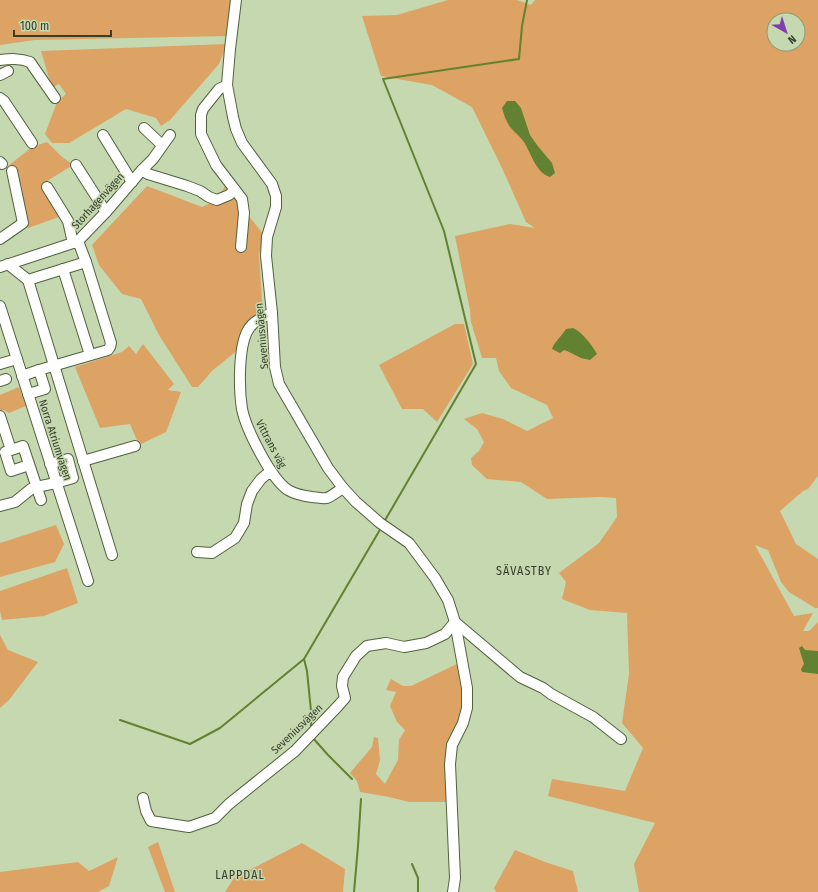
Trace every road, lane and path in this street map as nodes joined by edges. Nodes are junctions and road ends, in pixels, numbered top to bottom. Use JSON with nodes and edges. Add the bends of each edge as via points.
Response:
{"nodes":[{"id":1,"x":236,"y":0,"type":"edge"},
{"id":2,"x":0,"y":60,"type":"edge"},
{"id":3,"x":227,"y":85,"type":"junction"},
{"id":4,"x":0,"y":98,"type":"edge"},
{"id":5,"x":55,"y":98,"type":"dead end"},
{"id":6,"x":144,"y":128,"type":"dead end"},
{"id":7,"x":102,"y":135,"type":"dead end"},
{"id":8,"x":170,"y":135,"type":"dead end"},
{"id":9,"x":32,"y":143,"type":"dead end"},
{"id":10,"x":162,"y":145,"type":"junction"},
{"id":11,"x":76,"y":165,"type":"dead end"},
{"id":12,"x":142,"y":170,"type":"junction"},
{"id":13,"x":12,"y":171,"type":"dead end"},
{"id":14,"x":132,"y":182,"type":"junction"},
{"id":15,"x":47,"y":187,"type":"dead end"},
{"id":16,"x":235,"y":190,"type":"junction"},
{"id":17,"x":106,"y":212,"type":"junction"},
{"id":18,"x":0,"y":238,"type":"edge"},
{"id":19,"x":76,"y":242,"type":"junction"},
{"id":20,"x":241,"y":247,"type":"dead end"},
{"id":21,"x":86,"y":262,"type":"junction"},
{"id":22,"x":4,"y":265,"type":"edge"},
{"id":23,"x":63,"y":269,"type":"junction"},
{"id":24,"x":28,"y":280,"type":"junction"},
{"id":25,"x":0,"y":306,"type":"edge"},
{"id":26,"x":272,"y":313,"type":"junction"},
{"id":27,"x":3,"y":326,"type":"edge"},
{"id":28,"x":90,"y":355,"type":"junction"},
{"id":29,"x":17,"y":359,"type":"junction"},
{"id":30,"x":0,"y":364,"type":"edge"},
{"id":31,"x":54,"y":366,"type":"junction"},
{"id":32,"x":39,"y":370,"type":"junction"},
{"id":33,"x":22,"y":376,"type":"junction"},
{"id":34,"x":28,"y":394,"type":"junction"},
{"id":35,"x":0,"y":416,"type":"edge"},
{"id":36,"x":134,"y":446,"type":"dead end"},
{"id":37,"x":5,"y":452,"type":"edge"},
{"id":38,"x":82,"y":458,"type":"junction"},
{"id":39,"x":66,"y":459,"type":"junction"},
{"id":40,"x":50,"y":464,"type":"junction"},
{"id":41,"x":29,"y":465,"type":"junction"},
{"id":42,"x":87,"y":473,"type":"junction"},
{"id":43,"x":272,"y":474,"type":"junction"},
{"id":44,"x":73,"y":478,"type":"junction"},
{"id":45,"x":56,"y":483,"type":"junction"},
{"id":46,"x":36,"y":487,"type":"junction"},
{"id":47,"x":343,"y":488,"type":"junction"},
{"id":48,"x":41,"y":500,"type":"dead end"},
{"id":49,"x":0,"y":506,"type":"edge"},
{"id":50,"x":197,"y":552,"type":"dead end"},
{"id":51,"x":112,"y":554,"type":"dead end"},
{"id":52,"x":88,"y":580,"type":"dead end"},
{"id":53,"x":455,"y":622,"type":"junction"},
{"id":54,"x":621,"y":739,"type":"dead end"},
{"id":55,"x":144,"y":798,"type":"dead end"},
{"id":56,"x":452,"y":892,"type":"edge"}],
"edges":[{"from":1,"to":3,"type":"street","name":"Seveniusvägen"},
{"from":2,"to":5,"type":"street","via":[[12,58],[30,62]]},
{"from":3,"to":16,"type":"street","via":[[219,89],[203,108],[201,134],[213,161]]},
{"from":3,"to":26,"type":"street","name":"Seveniusvägen","via":[[236,129],[242,143],[272,184],[276,196],[266,256]]},
{"from":4,"to":9,"type":"street"},
{"from":6,"to":10,"type":"street"},
{"from":7,"to":14,"type":"street"},
{"from":8,"to":10,"type":"street","name":"Storhagenvägen"},
{"from":10,"to":12,"type":"street","name":"Storhagenvägen"},
{"from":11,"to":17,"type":"street"},
{"from":12,"to":14,"type":"street","name":"Storhagenvägen"},
{"from":12,"to":16,"type":"street","via":[[200,191],[217,200]]},
{"from":13,"to":18,"type":"street","via":[[23,223]]},
{"from":14,"to":17,"type":"street","name":"Storhagenvägen"},
{"from":15,"to":19,"type":"street","via":[[68,221]]},
{"from":16,"to":20,"type":"street","via":[[242,199],[244,213]]},
{"from":17,"to":19,"type":"street","name":"Storhagenvägen"},
{"from":19,"to":21,"type":"street"},
{"from":19,"to":22,"type":"street","name":"Storhagenvägen"},
{"from":21,"to":23,"type":"street"},
{"from":21,"to":28,"type":"street","via":[[110,343],[108,350]]},
{"from":22,"to":24,"type":"street"},
{"from":23,"to":24,"type":"street"},
{"from":23,"to":28,"type":"street"},
{"from":24,"to":31,"type":"street"},
{"from":25,"to":27,"type":"street","name":"Norra Atriumvägen"},
{"from":26,"to":43,"type":"street","name":"Vittrans väg","via":[[259,319],[248,329],[242,344],[240,371],[242,409],[248,429]]},
{"from":26,"to":47,"type":"street","name":"Seveniusvägen","via":[[275,367],[279,384],[328,468]]},
{"from":27,"to":29,"type":"street","name":"Norra Atriumvägen"},
{"from":28,"to":31,"type":"street"},
{"from":29,"to":30,"type":"street"},
{"from":29,"to":33,"type":"street","name":"Norra Atriumvägen"},
{"from":31,"to":32,"type":"street"},
{"from":31,"to":38,"type":"street"},
{"from":32,"to":33,"type":"street"},
{"from":32,"to":34,"type":"street","via":[[45,389]]},
{"from":33,"to":34,"type":"street","name":"Norra Atriumvägen"},
{"from":34,"to":40,"type":"street","name":"Norra Atriumvägen"},
{"from":35,"to":37,"type":"street"},
{"from":36,"to":38,"type":"street"},
{"from":37,"to":41,"type":"street","via":[[23,446]]},
{"from":37,"to":41,"type":"street","via":[[11,471]]},
{"from":38,"to":39,"type":"street"},
{"from":38,"to":42,"type":"street"},
{"from":39,"to":40,"type":"street"},
{"from":39,"to":44,"type":"street"},
{"from":40,"to":45,"type":"street","name":"Norra Atriumvägen"},
{"from":41,"to":46,"type":"street"},
{"from":42,"to":44,"type":"street"},
{"from":42,"to":51,"type":"street"},
{"from":43,"to":47,"type":"street","name":"Vittrans väg","via":[[287,489],[307,496],[327,498]]},
{"from":43,"to":50,"type":"street","via":[[264,476],[252,491],[244,523],[235,538],[212,553]]},
{"from":44,"to":45,"type":"street"},
{"from":45,"to":46,"type":"street"},
{"from":45,"to":52,"type":"street","name":"Norra Atriumvägen"},
{"from":46,"to":48,"type":"street"},
{"from":46,"to":49,"type":"street","via":[[15,502]]},
{"from":47,"to":53,"type":"street","name":"Seveniusvägen","via":[[380,523],[409,543],[433,574],[448,600]]},
{"from":53,"to":54,"type":"street","via":[[520,677],[594,717]]},
{"from":53,"to":55,"type":"street","name":"Seveniusvägen","via":[[445,634],[426,643],[404,647],[386,643],[367,646],[356,656],[343,677],[345,698],[338,706],[295,751],[215,818],[189,827],[151,821]]},
{"from":53,"to":56,"type":"street","name":"Seveniusvägen","via":[[467,708],[452,745],[450,764],[455,878]]}]}
